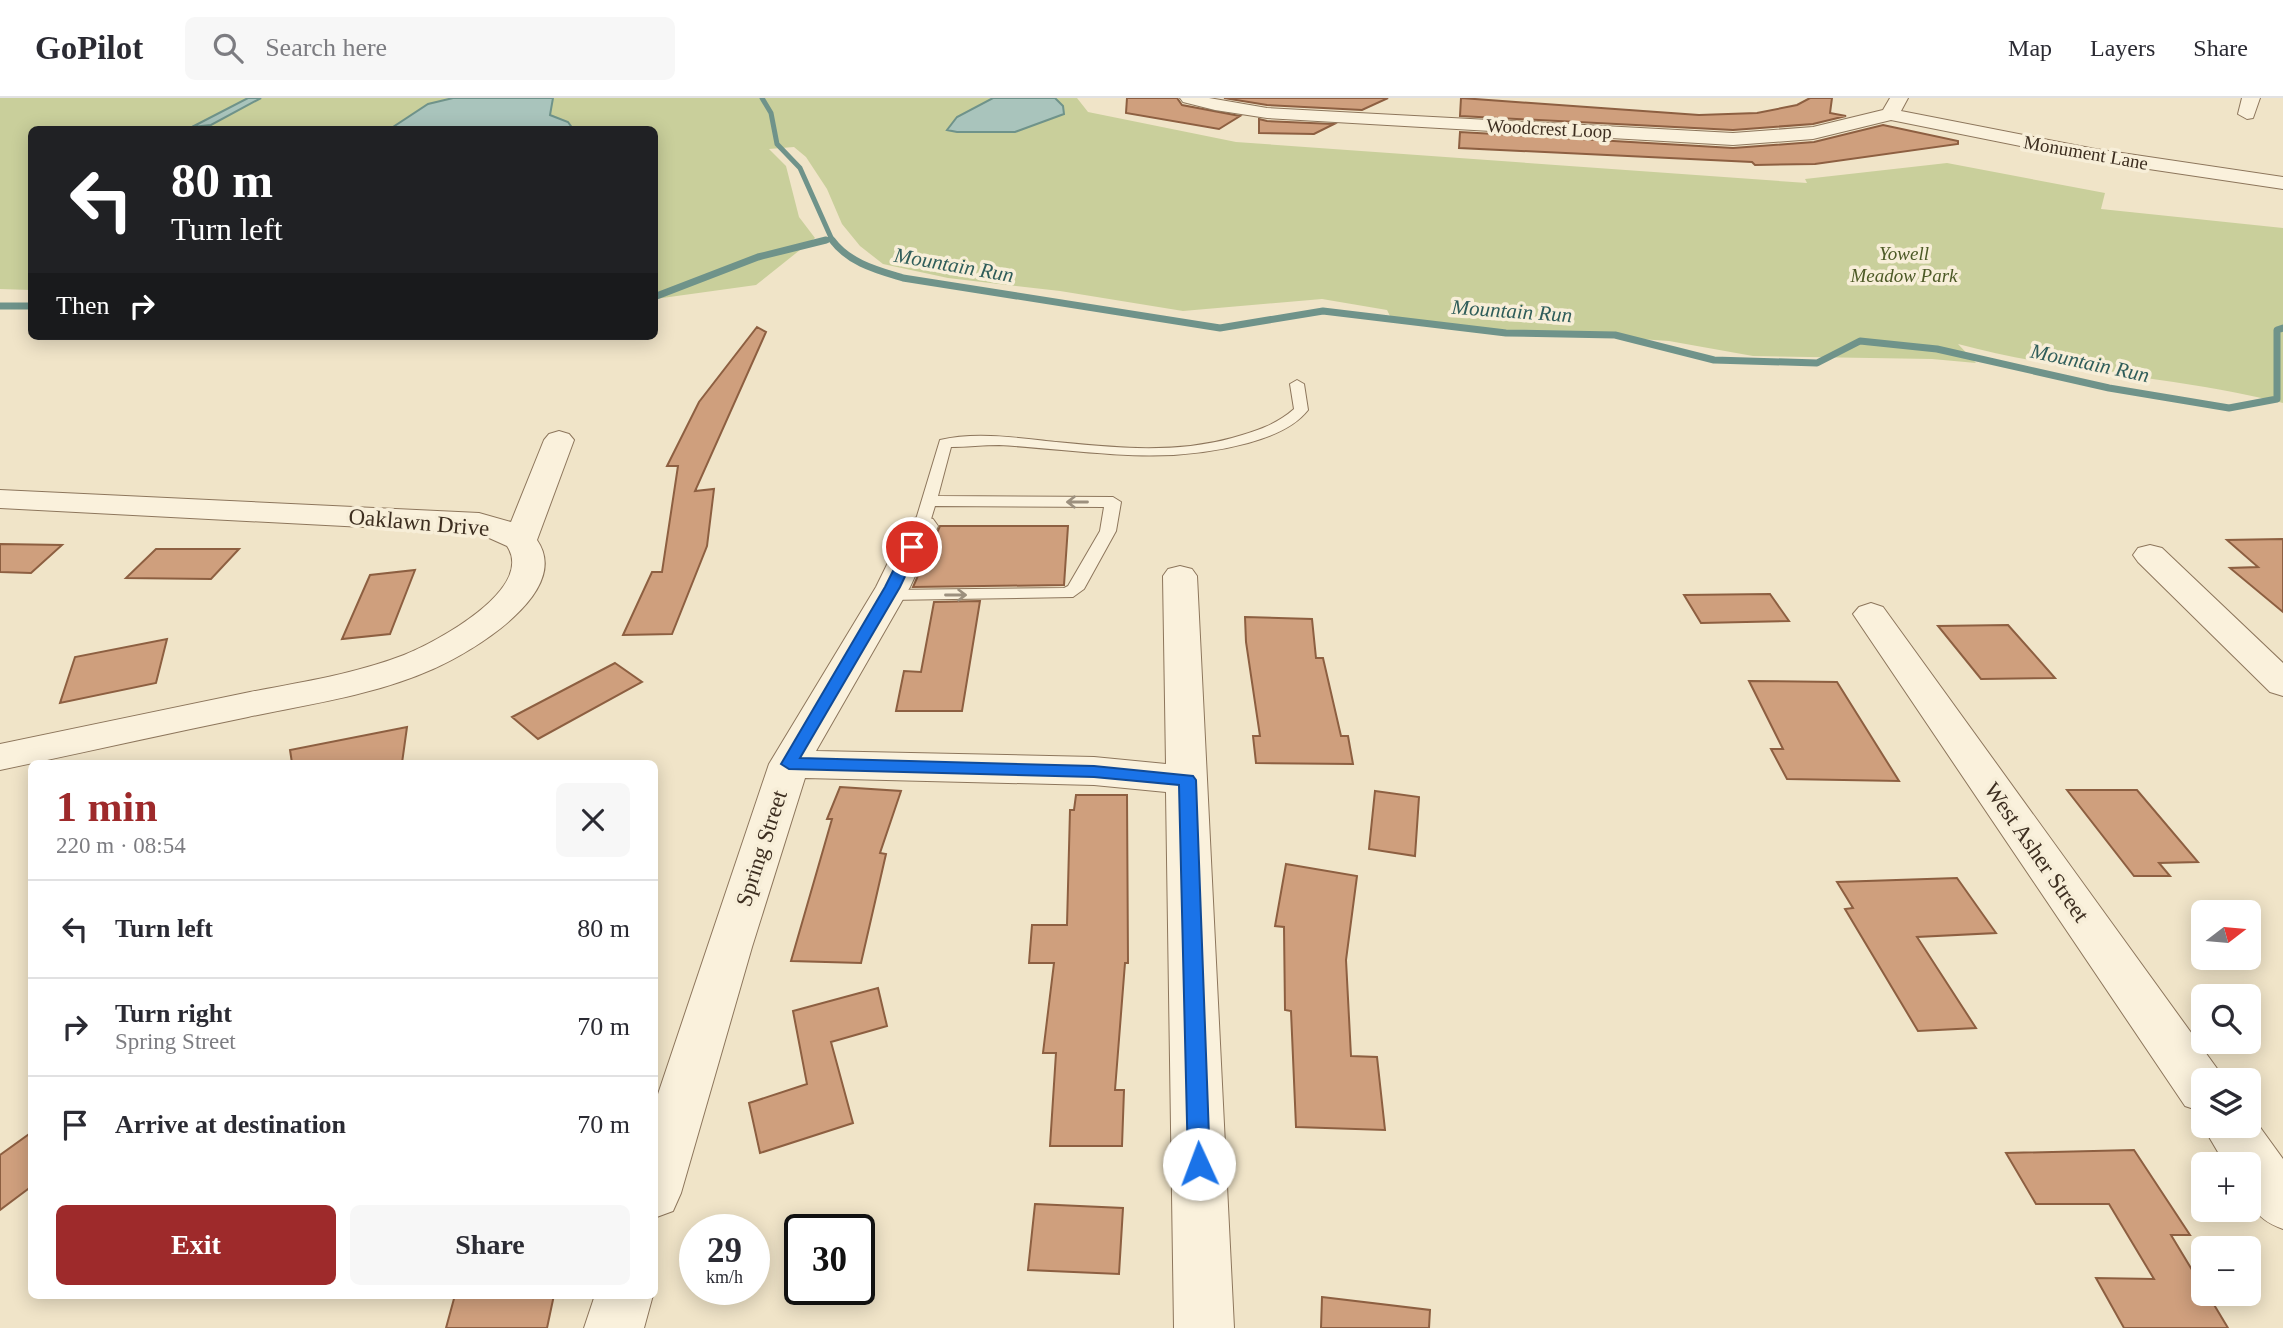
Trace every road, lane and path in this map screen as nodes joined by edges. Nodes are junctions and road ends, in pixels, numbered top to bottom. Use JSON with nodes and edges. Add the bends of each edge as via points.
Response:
{"nodes":[{"id":1,"x":1189,"y":98,"type":"edge"},
{"id":2,"x":1416,"y":98,"type":"edge"},
{"id":3,"x":1895,"y":106,"type":"edge"},
{"id":4,"x":1413,"y":120,"type":"junction"},
{"id":5,"x":2283,"y":183,"type":"edge"},
{"id":6,"x":1297,"y":384,"type":"dead end"},
{"id":7,"x":559,"y":440,"type":"dead end"},
{"id":8,"x":0,"y":499,"type":"edge"},
{"id":9,"x":926,"y":514,"type":"junction"},
{"id":10,"x":520,"y":541,"type":"junction"},
{"id":11,"x":2150,"y":555,"type":"dead end"},
{"id":12,"x":1180,"y":576,"type":"dead end"},
{"id":13,"x":888,"y":595,"type":"junction"},
{"id":14,"x":1871,"y":614,"type":"dead end"},
{"id":15,"x":2283,"y":684,"type":"edge"},
{"id":16,"x":0,"y":757,"type":"edge"},
{"id":17,"x":789,"y":764,"type":"junction"},
{"id":18,"x":1187,"y":780,"type":"junction"},
{"id":19,"x":2191,"y":1073,"type":"edge"},
{"id":20,"x":2237,"y":1138,"type":"edge"},
{"id":21,"x":658,"y":1180,"type":"edge"},
{"id":22,"x":2283,"y":1205,"type":"edge"},
{"id":23,"x":623,"y":1299,"type":"edge"},
{"id":24,"x":614,"y":1328,"type":"edge"},
{"id":25,"x":1204,"y":1328,"type":"edge"}],
"edges":[{"from":1,"to":4,"type":"street","name":"Woodcrest Loop","via":[[1267,113]]},
{"from":2,"to":4,"type":"street"},
{"from":3,"to":4,"type":"street","name":"Woodcrest Loop","via":[[1843,130],[1733,139]]},
{"from":3,"to":5,"type":"street","name":"Monument Lane","via":[[2095,155]]},
{"from":6,"to":9,"type":"lane","via":[[1301,410],[1290,421],[1232,444],[1192,452],[1098,453],[994,440],[945,443]]},
{"from":7,"to":10,"type":"street"},
{"from":8,"to":10,"type":"street","name":"Oaklawn Drive","via":[[479,523],[500,528]]},
{"from":9,"to":13,"type":"street","name":"Spring Street"},
{"from":13,"to":9,"type":"lane","one_way":true,"via":[[1067,593],[1075,589],[1108,531],[1113,502]]},
{"from":10,"to":16,"type":"street","name":"Oaklawn Drive","via":[[528,554],[528,570],[506,605],[475,631],[421,661],[350,683]]},
{"from":11,"to":15,"type":"street"},
{"from":12,"to":18,"type":"street"},
{"from":13,"to":17,"type":"street","name":"Spring Street"},
{"from":14,"to":19,"type":"street","name":"West Asher Street"},
{"from":17,"to":18,"type":"street","via":[[1094,771]]},
{"from":17,"to":21,"type":"street","name":"Spring Street"},
{"from":18,"to":25,"type":"street"},
{"from":20,"to":22,"type":"street"},
{"from":23,"to":24,"type":"street"}]}
